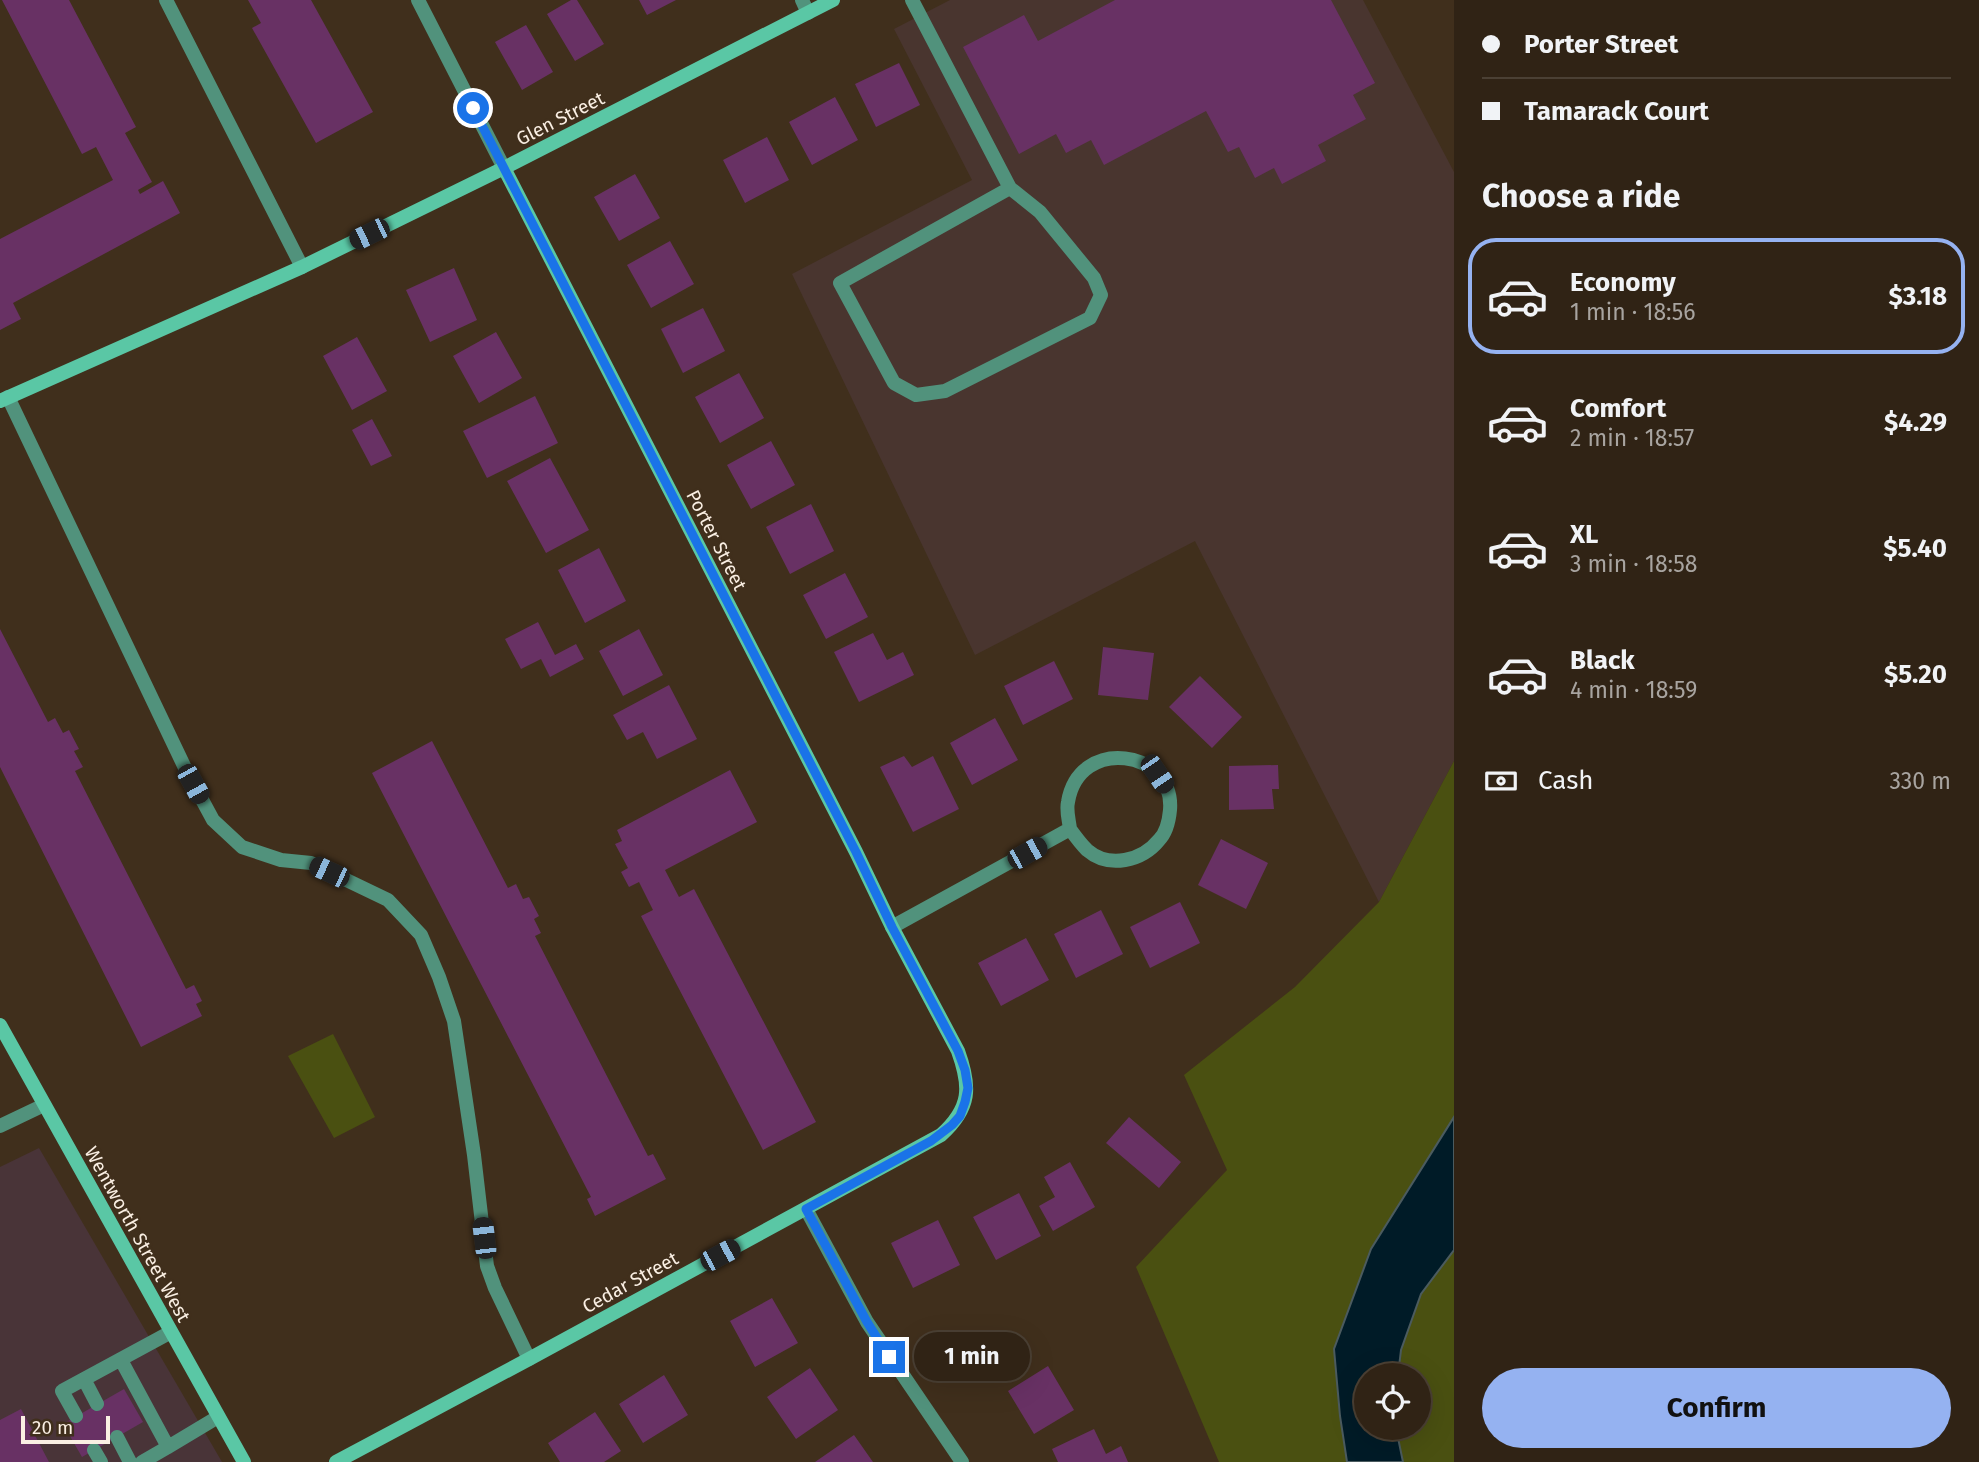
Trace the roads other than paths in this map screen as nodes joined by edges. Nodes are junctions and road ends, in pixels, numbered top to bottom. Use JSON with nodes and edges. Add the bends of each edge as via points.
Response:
{"nodes":[{"id":1,"x":166,"y":0,"type":"edge"},
{"id":2,"x":418,"y":0,"type":"edge"},
{"id":3,"x":833,"y":0,"type":"edge"},
{"id":4,"x":912,"y":0,"type":"edge"},
{"id":5,"x":805,"y":6,"type":"edge"},
{"id":6,"x":504,"y":168,"type":"junction"},
{"id":7,"x":1010,"y":188,"type":"junction"},
{"id":8,"x":302,"y":267,"type":"junction"},
{"id":9,"x":4,"y":399,"type":"edge"},
{"id":10,"x":1070,"y":829,"type":"junction"},
{"id":11,"x":892,"y":927,"type":"junction"},
{"id":12,"x":0,"y":1025,"type":"edge"},
{"id":13,"x":965,"y":1102,"type":"joint"},
{"id":14,"x":44,"y":1105,"type":"junction"},
{"id":15,"x":0,"y":1126,"type":"edge"},
{"id":16,"x":806,"y":1209,"type":"junction"},
{"id":17,"x":171,"y":1332,"type":"junction"},
{"id":18,"x":529,"y":1359,"type":"junction"},
{"id":19,"x":121,"y":1360,"type":"junction"},
{"id":20,"x":84,"y":1379,"type":"junction"},
{"id":21,"x":97,"y":1404,"type":"dead end"},
{"id":22,"x":76,"y":1416,"type":"dead end"},
{"id":23,"x":218,"y":1417,"type":"junction"},
{"id":24,"x":117,"y":1437,"type":"dead end"},
{"id":25,"x":168,"y":1447,"type":"junction"},
{"id":26,"x":130,"y":1462,"type":"edge"},
{"id":27,"x":142,"y":1462,"type":"edge"},
{"id":28,"x":244,"y":1462,"type":"edge"},
{"id":29,"x":336,"y":1462,"type":"edge"},
{"id":30,"x":962,"y":1462,"type":"edge"}],
"edges":[{"from":1,"to":8,"type":"street"},
{"from":2,"to":6,"type":"street","name":"Porter Street"},
{"from":3,"to":5,"type":"street","name":"Glen Street"},
{"from":4,"to":7,"type":"street"},
{"from":5,"to":6,"type":"street","name":"Glen Street"},
{"from":6,"to":8,"type":"street","name":"Glen Street"},
{"from":6,"to":11,"type":"street","name":"Porter Street"},
{"from":7,"to":7,"type":"street","via":[[840,283],[894,383],[916,395],[945,391],[1090,318],[1101,295],[1094,278],[1040,212]]},
{"from":8,"to":9,"type":"street","name":"Glen Street"},
{"from":9,"to":18,"type":"street","via":[[213,820],[242,847],[281,860],[311,863],[388,900],[421,935],[454,1021],[487,1266]]},
{"from":10,"to":10,"type":"street","via":[[1067,806],[1071,789],[1094,763],[1110,757],[1144,763],[1166,788],[1171,804],[1163,837],[1137,858],[1104,859],[1088,851]]},
{"from":10,"to":11,"type":"street"},
{"from":11,"to":13,"type":"street","name":"Porter Street","via":[[958,1051],[968,1088]]},
{"from":12,"to":14,"type":"street","name":"Wentworth Street West"},
{"from":13,"to":16,"type":"street","name":"Cedar Street","via":[[960,1116],[941,1135]]},
{"from":14,"to":15,"type":"street"},
{"from":14,"to":17,"type":"street","name":"Wentworth Street West"},
{"from":16,"to":18,"type":"street","name":"Cedar Street"},
{"from":16,"to":30,"type":"street","via":[[867,1322]]},
{"from":17,"to":19,"type":"street"},
{"from":17,"to":23,"type":"street","name":"Wentworth Street West"},
{"from":18,"to":29,"type":"street","name":"Cedar Street"},
{"from":19,"to":20,"type":"street"},
{"from":19,"to":25,"type":"street"},
{"from":20,"to":21,"type":"street"},
{"from":20,"to":22,"type":"street","via":[[62,1391]]},
{"from":23,"to":25,"type":"street"},
{"from":23,"to":28,"type":"street","name":"Wentworth Street West"},
{"from":24,"to":26,"type":"street"},
{"from":25,"to":27,"type":"street"}]}
